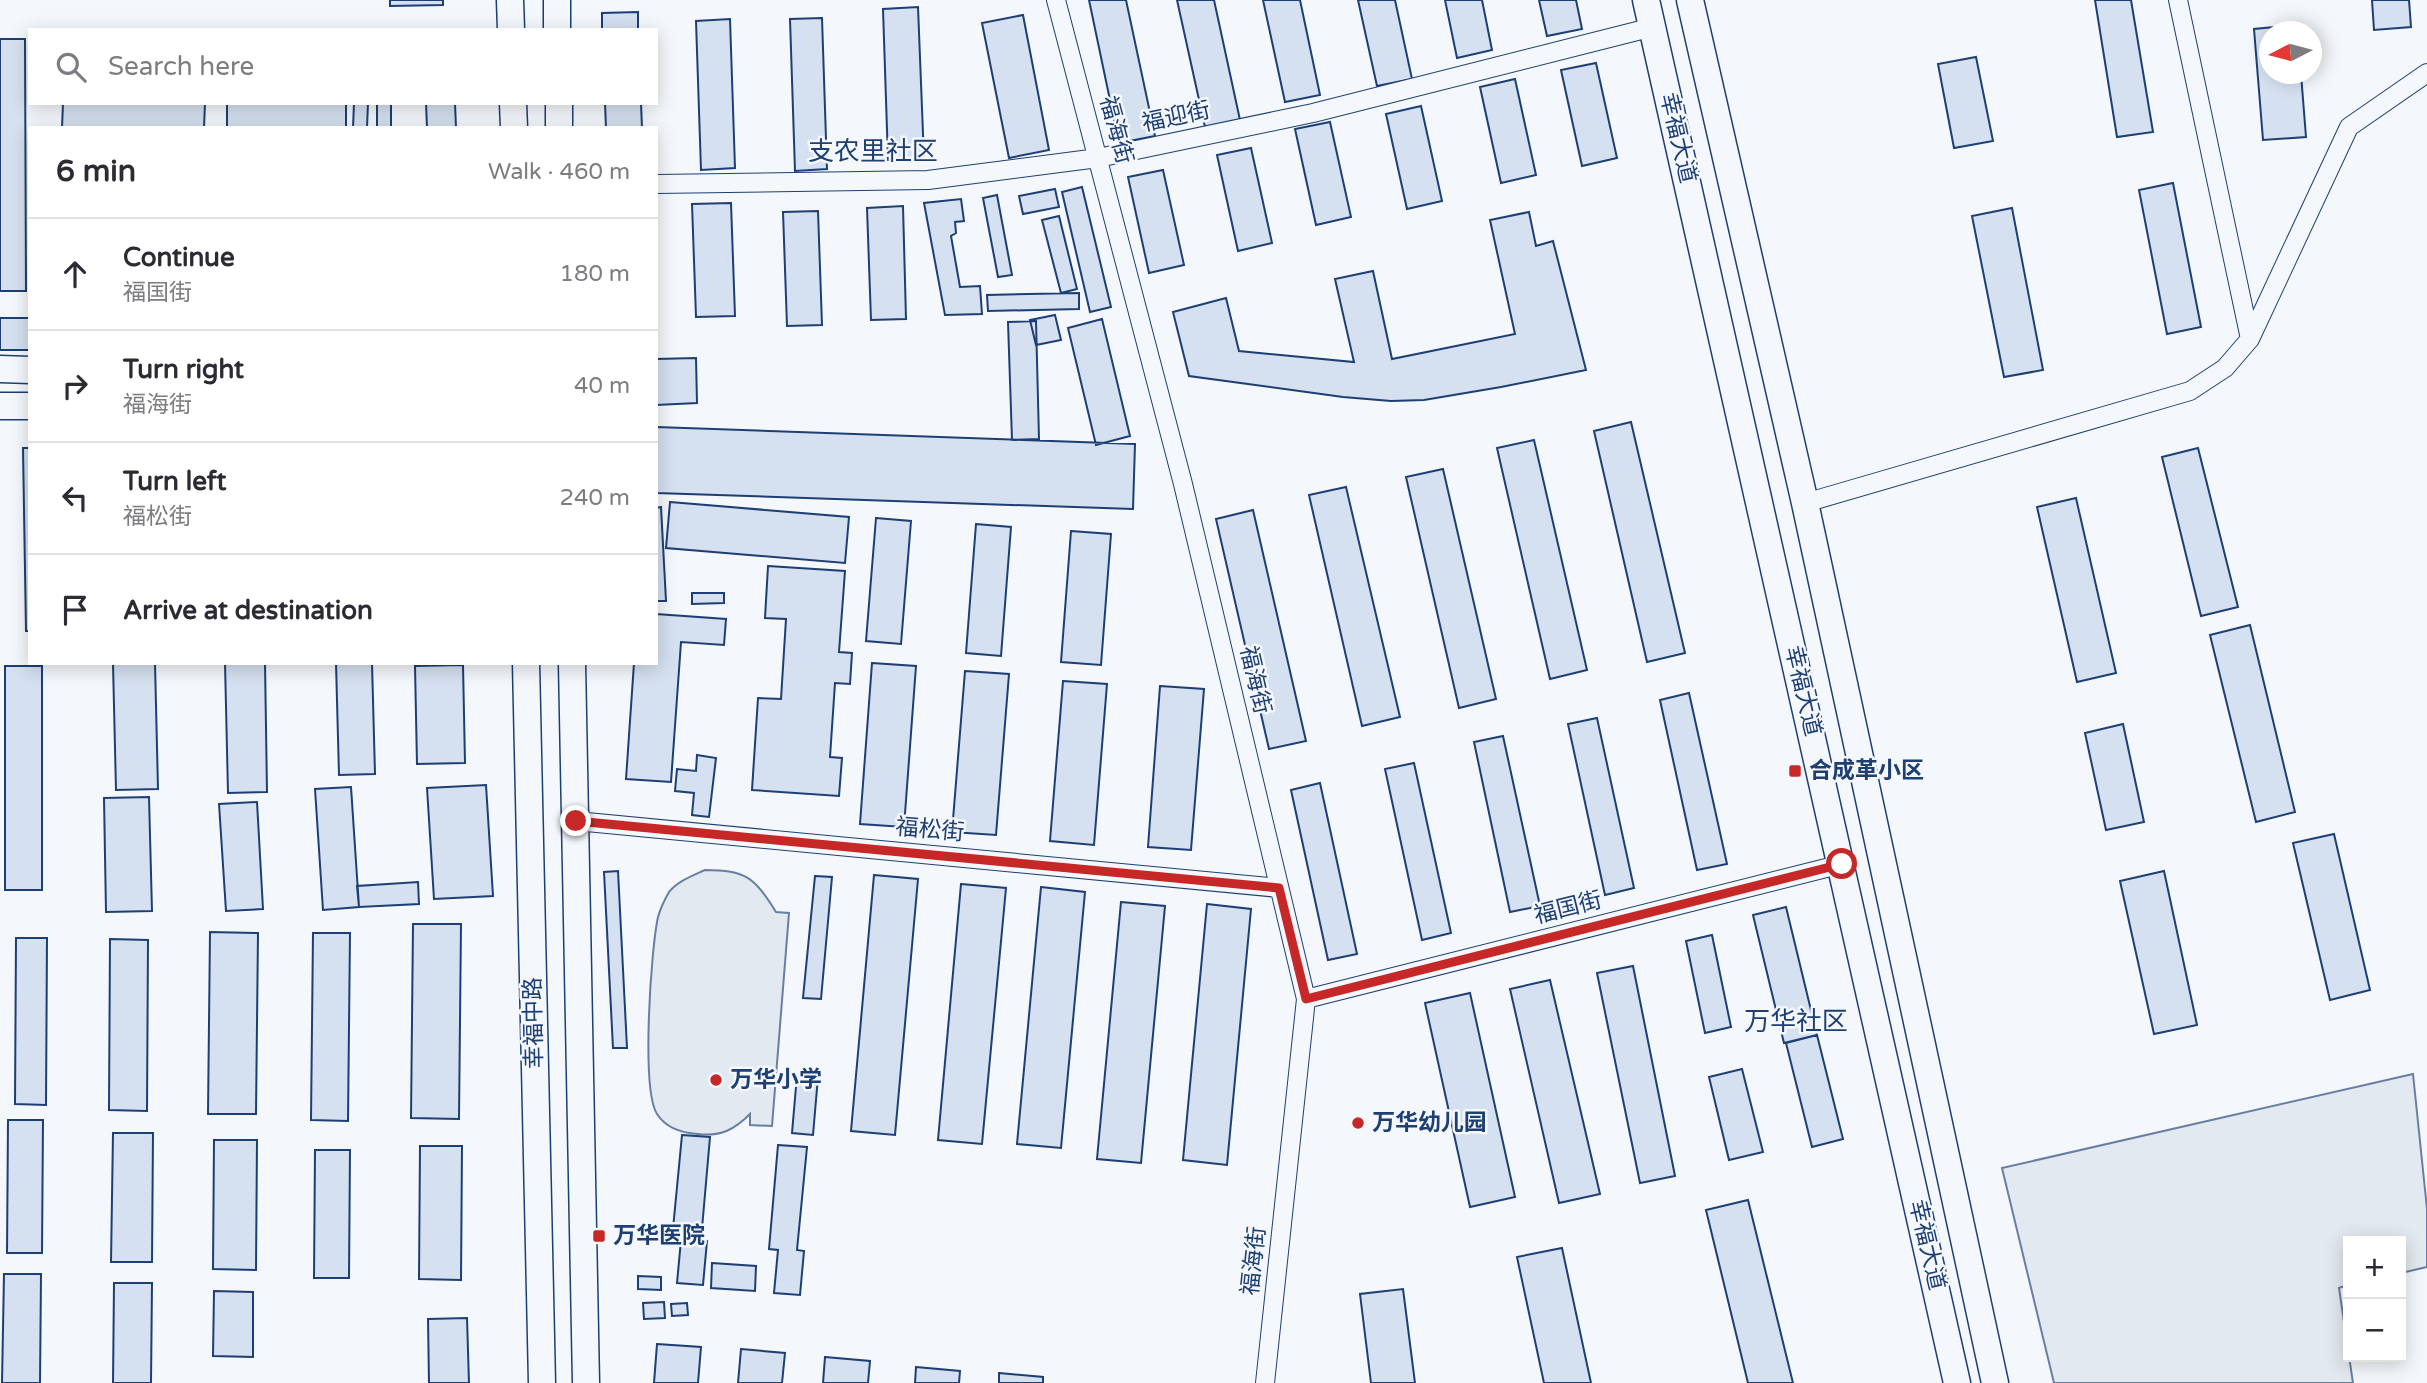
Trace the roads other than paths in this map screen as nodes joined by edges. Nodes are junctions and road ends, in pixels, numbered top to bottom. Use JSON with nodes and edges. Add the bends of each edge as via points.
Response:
{"nodes":[{"id":1,"x":510,"y":0,"type":"edge"},
{"id":2,"x":557,"y":0,"type":"edge"},
{"id":3,"x":1056,"y":0,"type":"edge"},
{"id":4,"x":1647,"y":0,"type":"edge"},
{"id":5,"x":1690,"y":0,"type":"edge"},
{"id":6,"x":2178,"y":0,"type":"edge"},
{"id":7,"x":1653,"y":27,"type":"junction"},
{"id":8,"x":511,"y":28,"type":"edge"},
{"id":9,"x":557,"y":28,"type":"edge"},
{"id":10,"x":2427,"y":73,"type":"edge"},
{"id":11,"x":513,"y":105,"type":"edge"},
{"id":12,"x":559,"y":105,"type":"edge"},
{"id":13,"x":513,"y":126,"type":"edge"},
{"id":14,"x":559,"y":126,"type":"edge"},
{"id":15,"x":1098,"y":158,"type":"junction"},
{"id":16,"x":658,"y":184,"type":"edge"},
{"id":17,"x":2250,"y":340,"type":"junction"},
{"id":18,"x":0,"y":369,"type":"edge"},
{"id":19,"x":28,"y":370,"type":"edge"},
{"id":20,"x":0,"y":406,"type":"edge"},
{"id":21,"x":28,"y":406,"type":"edge"},
{"id":22,"x":1805,"y":503,"type":"junction"},
{"id":23,"x":526,"y":665,"type":"edge"},
{"id":24,"x":572,"y":665,"type":"edge"},
{"id":25,"x":576,"y":821,"type":"junction"},
{"id":26,"x":1842,"y":864,"type":"junction"},
{"id":27,"x":1279,"y":888,"type":"junction"},
{"id":28,"x":1306,"y":999,"type":"junction"},
{"id":29,"x":542,"y":1383,"type":"edge"},
{"id":30,"x":586,"y":1383,"type":"edge"},
{"id":31,"x":1265,"y":1383,"type":"edge"},
{"id":32,"x":1957,"y":1383,"type":"edge"},
{"id":33,"x":1995,"y":1383,"type":"edge"}],
"edges":[{"from":1,"to":8,"type":"main road"},
{"from":2,"to":9,"type":"main road"},
{"from":3,"to":15,"type":"street","name":"福海街"},
{"from":4,"to":7,"type":"main road","name":"幸福大道"},
{"from":5,"to":22,"type":"main road","name":"幸福大道"},
{"from":6,"to":17,"type":"street"},
{"from":7,"to":15,"type":"street","name":"福迎街","via":[[1313,113]]},
{"from":7,"to":26,"type":"main road","name":"幸福大道"},
{"from":10,"to":17,"type":"street","via":[[2349,127]]},
{"from":11,"to":13,"type":"main road"},
{"from":12,"to":14,"type":"main road"},
{"from":15,"to":16,"type":"street","name":"福迎街","via":[[928,180]]},
{"from":15,"to":27,"type":"street","name":"福海街","via":[[1183,484]]},
{"from":17,"to":22,"type":"street","via":[[2225,368],[2190,391]]},
{"from":18,"to":19,"type":"main road"},
{"from":20,"to":21,"type":"main road"},
{"from":22,"to":33,"type":"main road","name":"幸福大道"},
{"from":23,"to":29,"type":"main road","name":"幸福中路"},
{"from":24,"to":25,"type":"main road","name":"幸福中路"},
{"from":25,"to":27,"type":"street","name":"福松街"},
{"from":25,"to":30,"type":"main road","name":"幸福中路"},
{"from":26,"to":28,"type":"street","name":"福国街"},
{"from":26,"to":32,"type":"main road","name":"幸福大道"},
{"from":27,"to":28,"type":"street","name":"福海街"},
{"from":28,"to":31,"type":"street","name":"福海街"}]}
